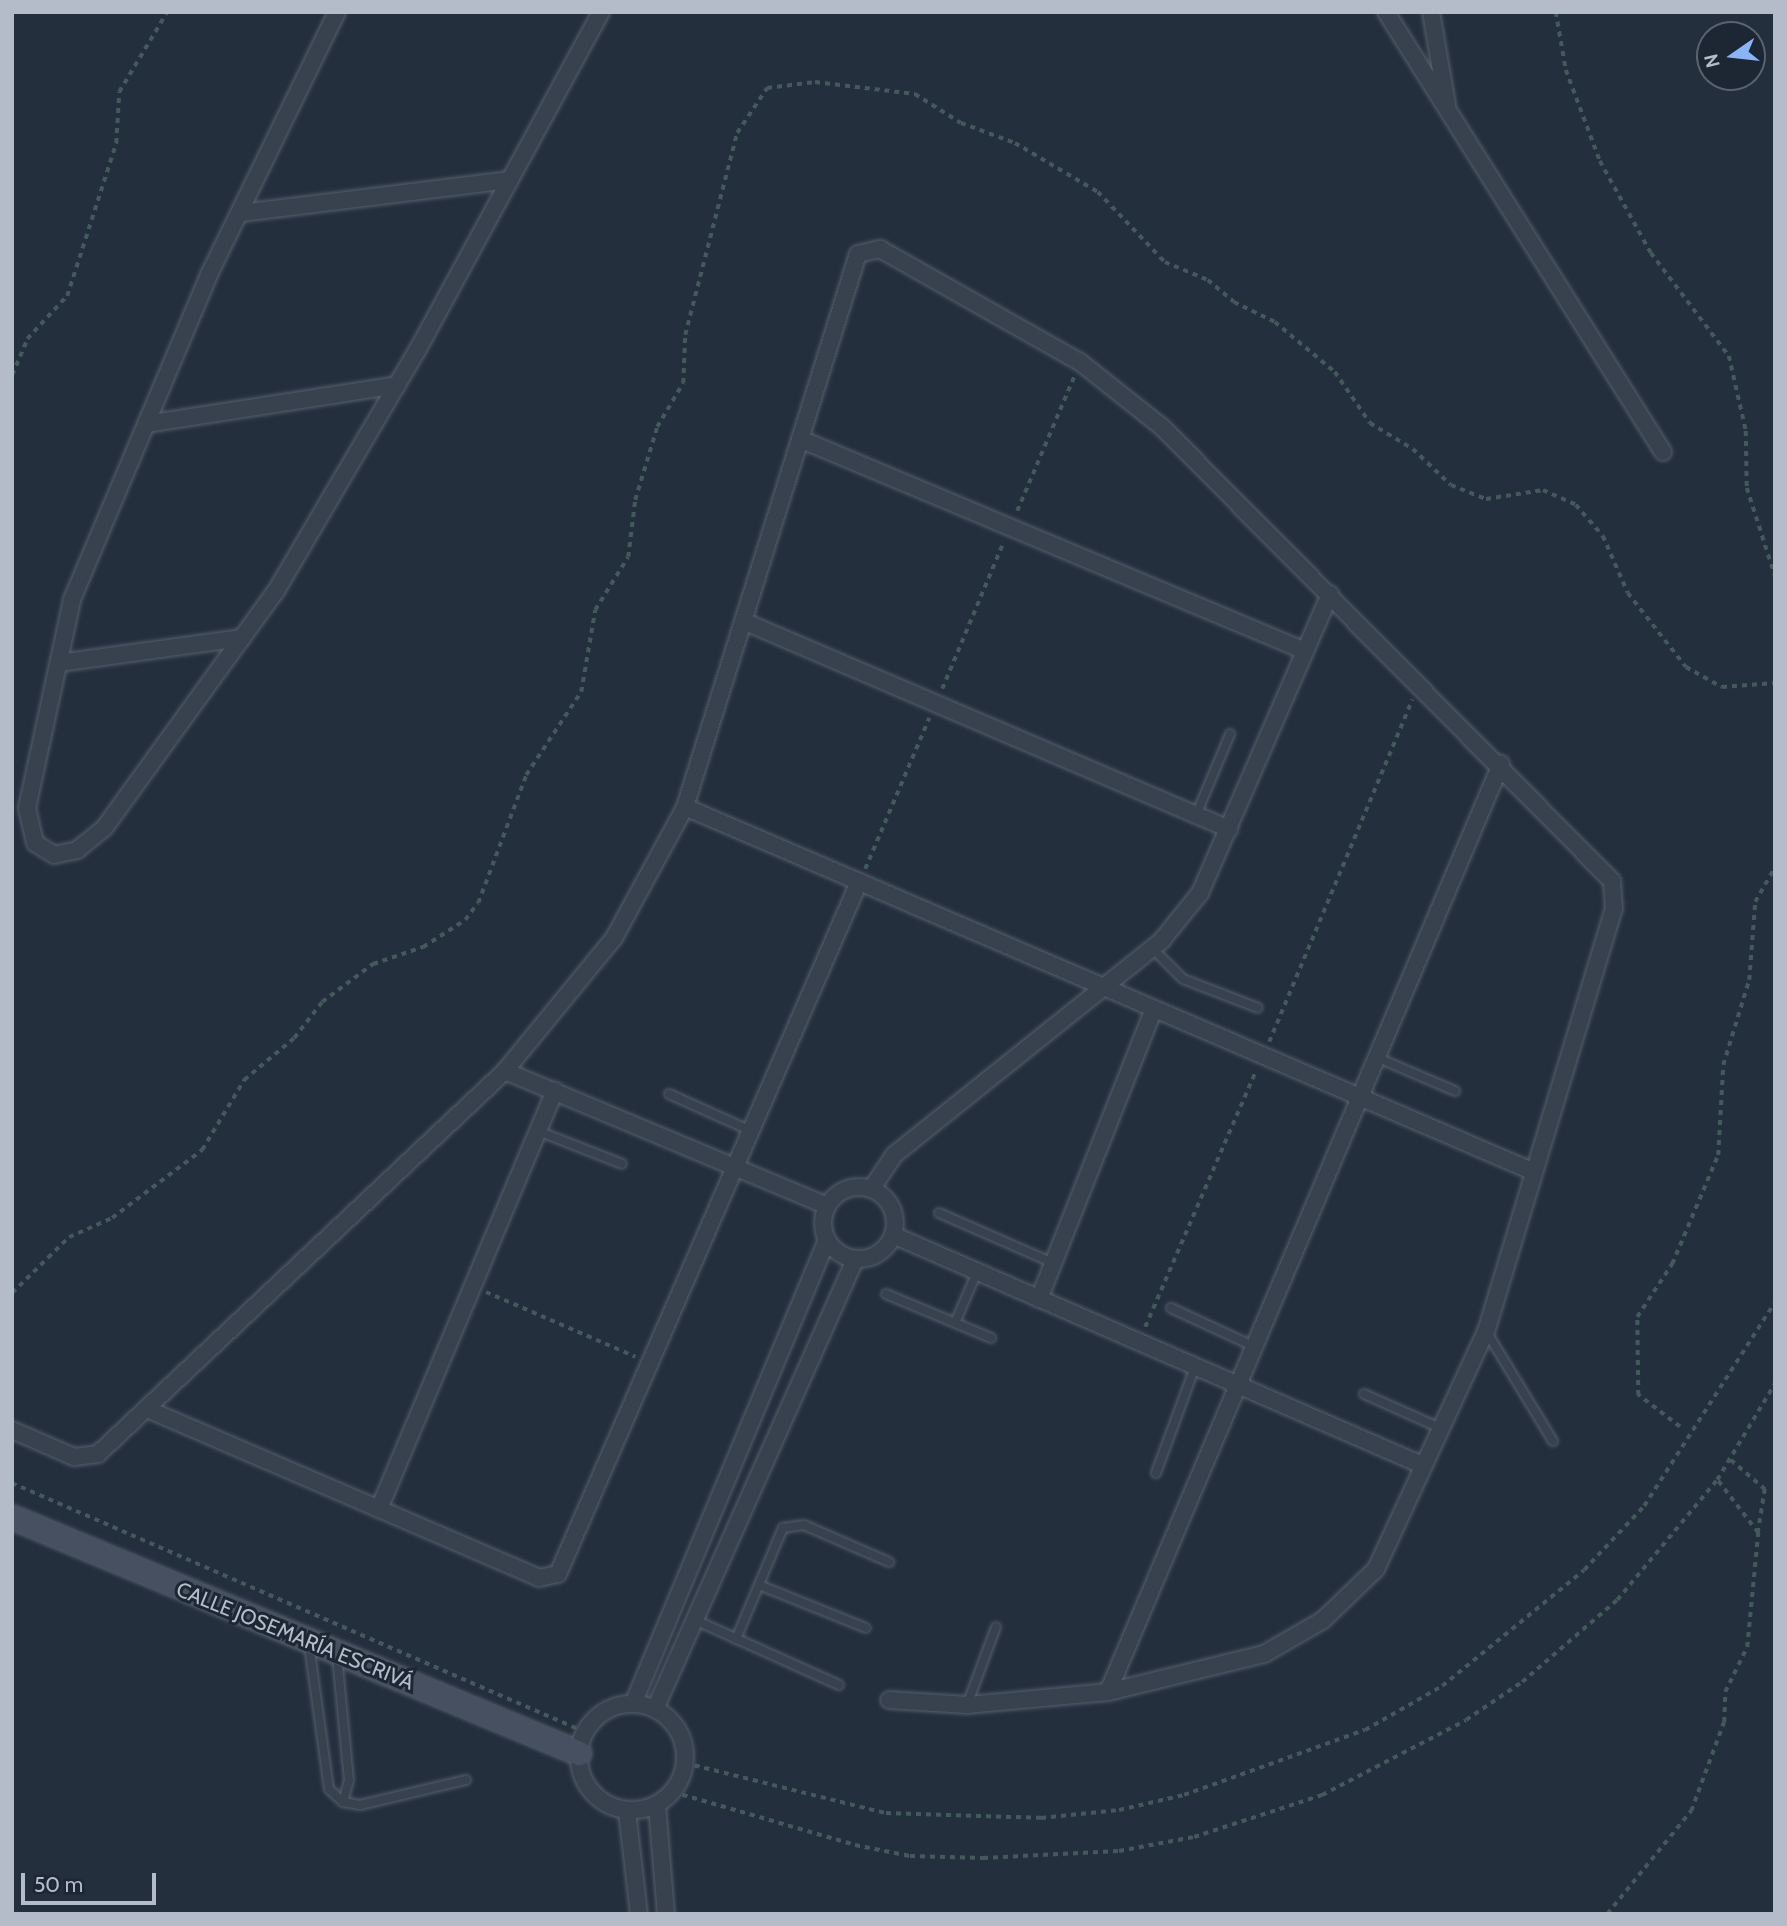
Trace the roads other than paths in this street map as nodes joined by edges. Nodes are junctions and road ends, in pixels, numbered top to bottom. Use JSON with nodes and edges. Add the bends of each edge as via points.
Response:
{"nodes":[{"id":1,"x":337,"y":12,"type":"edge"},
{"id":2,"x":601,"y":12,"type":"edge"},
{"id":3,"x":1386,"y":12,"type":"edge"},
{"id":4,"x":1431,"y":12,"type":"edge"},
{"id":5,"x":1448,"y":114,"type":"junction"},
{"id":6,"x":510,"y":180,"type":"junction"},
{"id":7,"x":241,"y":213,"type":"junction"},
{"id":8,"x":397,"y":385,"type":"junction"},
{"id":9,"x":146,"y":424,"type":"junction"},
{"id":10,"x":800,"y":439,"type":"junction"},
{"id":11,"x":1663,"y":452,"type":"dead end"},
{"id":12,"x":1330,"y":594,"type":"junction"},
{"id":13,"x":743,"y":621,"type":"junction"},
{"id":14,"x":242,"y":638,"type":"junction"},
{"id":15,"x":1306,"y":651,"type":"junction"},
{"id":16,"x":59,"y":663,"type":"junction"},
{"id":17,"x":1230,"y":734,"type":"dead end"},
{"id":18,"x":1501,"y":764,"type":"junction"},
{"id":19,"x":685,"y":807,"type":"junction"},
{"id":20,"x":1196,"y":816,"type":"junction"},
{"id":21,"x":1229,"y":829,"type":"junction"},
{"id":22,"x":859,"y":882,"type":"junction"},
{"id":23,"x":1152,"y":948,"type":"junction"},
{"id":24,"x":1104,"y":987,"type":"junction"},
{"id":25,"x":1258,"y":1008,"type":"dead end"},
{"id":26,"x":1154,"y":1009,"type":"junction"},
{"id":27,"x":1378,"y":1058,"type":"junction"},
{"id":28,"x":505,"y":1071,"type":"junction"},
{"id":29,"x":555,"y":1091,"type":"junction"},
{"id":30,"x":1455,"y":1091,"type":"dead end"},
{"id":31,"x":669,"y":1094,"type":"dead end"},
{"id":32,"x":1362,"y":1097,"type":"junction"},
{"id":33,"x":749,"y":1130,"type":"junction"},
{"id":34,"x":538,"y":1132,"type":"junction"},
{"id":35,"x":622,"y":1164,"type":"dead end"},
{"id":36,"x":733,"y":1167,"type":"junction"},
{"id":37,"x":1532,"y":1171,"type":"junction"},
{"id":38,"x":872,"y":1188,"type":"junction"},
{"id":39,"x":827,"y":1206,"type":"junction"},
{"id":40,"x":939,"y":1213,"type":"dead end"},
{"id":41,"x":893,"y":1235,"type":"junction"},
{"id":42,"x":827,"y":1240,"type":"junction"},
{"id":43,"x":855,"y":1259,"type":"junction"},
{"id":44,"x":1053,"y":1263,"type":"junction"},
{"id":45,"x":977,"y":1272,"type":"junction"},
{"id":46,"x":886,"y":1294,"type":"dead end"},
{"id":47,"x":1039,"y":1299,"type":"junction"},
{"id":48,"x":1171,"y":1308,"type":"dead end"},
{"id":49,"x":955,"y":1323,"type":"junction"},
{"id":50,"x":1486,"y":1331,"type":"junction"},
{"id":51,"x":991,"y":1338,"type":"dead end"},
{"id":52,"x":1253,"y":1346,"type":"junction"},
{"id":53,"x":1195,"y":1367,"type":"junction"},
{"id":54,"x":1236,"y":1384,"type":"junction"},
{"id":55,"x":1364,"y":1394,"type":"dead end"},
{"id":56,"x":147,"y":1409,"type":"junction"},
{"id":57,"x":1440,"y":1428,"type":"junction"},
{"id":58,"x":12,"y":1430,"type":"edge"},
{"id":59,"x":1553,"y":1441,"type":"dead end"},
{"id":60,"x":1422,"y":1465,"type":"junction"},
{"id":61,"x":1156,"y":1473,"type":"dead end"},
{"id":62,"x":379,"y":1509,"type":"junction"},
{"id":63,"x":12,"y":1517,"type":"edge"},
{"id":64,"x":704,"y":1539,"type":"junction"},
{"id":65,"x":726,"y":1549,"type":"junction"},
{"id":66,"x":889,"y":1562,"type":"dead end"},
{"id":67,"x":759,"y":1586,"type":"junction"},
{"id":68,"x":695,"y":1620,"type":"junction"},
{"id":69,"x":996,"y":1627,"type":"dead end"},
{"id":70,"x":866,"y":1628,"type":"dead end"},
{"id":71,"x":736,"y":1639,"type":"junction"},
{"id":72,"x":309,"y":1643,"type":"junction"},
{"id":73,"x":337,"y":1653,"type":"junction"},
{"id":74,"x":839,"y":1685,"type":"dead end"},
{"id":75,"x":1108,"y":1692,"type":"junction"},
{"id":76,"x":889,"y":1700,"type":"dead end"},
{"id":77,"x":633,"y":1704,"type":"junction"},
{"id":78,"x":967,"y":1705,"type":"junction"},
{"id":79,"x":655,"y":1709,"type":"junction"},
{"id":80,"x":582,"y":1743,"type":"junction"},
{"id":81,"x":466,"y":1780,"type":"dead end"},
{"id":82,"x":343,"y":1802,"type":"junction"},
{"id":83,"x":657,"y":1805,"type":"junction"},
{"id":84,"x":627,"y":1811,"type":"junction"},
{"id":85,"x":639,"y":1914,"type":"edge"},
{"id":86,"x":666,"y":1914,"type":"edge"}],
"edges":[{"from":1,"to":7,"type":"street"},
{"from":2,"to":6,"type":"street"},
{"from":3,"to":5,"type":"street"},
{"from":4,"to":5,"type":"street"},
{"from":5,"to":11,"type":"street"},
{"from":6,"to":7,"type":"street"},
{"from":6,"to":8,"type":"street"},
{"from":7,"to":9,"type":"street"},
{"from":8,"to":9,"type":"street"},
{"from":8,"to":14,"type":"street"},
{"from":9,"to":16,"type":"street","via":[[72,600]]},
{"from":10,"to":12,"type":"street","via":[[858,254],[870,248],[1080,362],[1162,427]]},
{"from":10,"to":13,"type":"street"},
{"from":10,"to":15,"type":"street"},
{"from":12,"to":15,"type":"street"},
{"from":12,"to":18,"type":"street"},
{"from":13,"to":19,"type":"street"},
{"from":13,"to":20,"type":"street"},
{"from":14,"to":16,"type":"street"},
{"from":14,"to":16,"type":"street","via":[[105,827],[77,850],[54,856],[35,843],[27,808]]},
{"from":15,"to":21,"type":"street"},
{"from":17,"to":20,"type":"lane"},
{"from":18,"to":27,"type":"street"},
{"from":18,"to":37,"type":"street","via":[[1612,881],[1614,908]]},
{"from":19,"to":22,"type":"street"},
{"from":19,"to":28,"type":"street","via":[[614,938]]},
{"from":20,"to":21,"type":"street"},
{"from":21,"to":23,"type":"street","via":[[1200,893]]},
{"from":22,"to":24,"type":"street"},
{"from":22,"to":33,"type":"street"},
{"from":23,"to":24,"type":"street"},
{"from":23,"to":25,"type":"lane","via":[[1183,979]]},
{"from":24,"to":26,"type":"street"},
{"from":24,"to":38,"type":"street","via":[[894,1155]]},
{"from":26,"to":32,"type":"street"},
{"from":26,"to":44,"type":"street"},
{"from":27,"to":30,"type":"lane"},
{"from":27,"to":32,"type":"street"},
{"from":28,"to":29,"type":"street"},
{"from":28,"to":56,"type":"street"},
{"from":29,"to":34,"type":"street"},
{"from":29,"to":36,"type":"street"},
{"from":31,"to":33,"type":"lane"},
{"from":32,"to":37,"type":"street"},
{"from":32,"to":52,"type":"street"},
{"from":33,"to":36,"type":"street"},
{"from":34,"to":35,"type":"lane"},
{"from":34,"to":62,"type":"street"},
{"from":36,"to":39,"type":"street"},
{"from":36,"to":62,"type":"street","via":[[558,1574],[539,1578]]},
{"from":37,"to":50,"type":"street"},
{"from":38,"to":39,"type":"street","via":[[855,1186]]},
{"from":38,"to":41,"type":"street","via":[[895,1214]]},
{"from":39,"to":42,"type":"street"},
{"from":40,"to":44,"type":"lane"},
{"from":41,"to":43,"type":"street","via":[[873,1257]]},
{"from":41,"to":45,"type":"street"},
{"from":42,"to":43,"type":"street"},
{"from":42,"to":64,"type":"street"},
{"from":43,"to":65,"type":"street"},
{"from":44,"to":47,"type":"street"},
{"from":45,"to":47,"type":"street"},
{"from":45,"to":49,"type":"lane"},
{"from":46,"to":49,"type":"lane"},
{"from":47,"to":53,"type":"street"},
{"from":48,"to":52,"type":"lane"},
{"from":49,"to":51,"type":"lane"},
{"from":50,"to":57,"type":"street"},
{"from":50,"to":59,"type":"lane"},
{"from":52,"to":54,"type":"street"},
{"from":53,"to":54,"type":"street"},
{"from":53,"to":61,"type":"lane"},
{"from":54,"to":60,"type":"street"},
{"from":54,"to":75,"type":"street"},
{"from":55,"to":57,"type":"lane"},
{"from":56,"to":58,"type":"street","via":[[99,1454],[74,1457]]},
{"from":56,"to":62,"type":"street"},
{"from":57,"to":60,"type":"street"},
{"from":60,"to":75,"type":"street","via":[[1376,1569],[1324,1620],[1264,1654]]},
{"from":63,"to":72,"type":"street","name":"CALLE JOSEMARÍA ESCRIVÁ"},
{"from":64,"to":65,"type":"street"},
{"from":64,"to":77,"type":"street"},
{"from":65,"to":68,"type":"street"},
{"from":66,"to":67,"type":"lane","via":[[793,1524],[783,1528]]},
{"from":67,"to":70,"type":"lane"},
{"from":67,"to":71,"type":"lane"},
{"from":68,"to":71,"type":"lane"},
{"from":68,"to":79,"type":"street"},
{"from":69,"to":78,"type":"lane"},
{"from":71,"to":74,"type":"lane"},
{"from":72,"to":73,"type":"street","name":"CALLE JOSEMARÍA ESCRIVÁ"},
{"from":72,"to":82,"type":"lane","via":[[329,1788]]},
{"from":73,"to":80,"type":"street","name":"CALLE JOSEMARÍA ESCRIVÁ"},
{"from":73,"to":82,"type":"lane","via":[[349,1780]]},
{"from":75,"to":78,"type":"street"},
{"from":76,"to":78,"type":"street"},
{"from":77,"to":79,"type":"street"},
{"from":77,"to":80,"type":"street","via":[[608,1709]]},
{"from":79,"to":83,"type":"street","via":[[679,1731],[685,1763],[673,1792]]},
{"from":80,"to":84,"type":"street","via":[[591,1792]]},
{"from":81,"to":82,"type":"lane","via":[[360,1805]]},
{"from":83,"to":84,"type":"street"},
{"from":83,"to":86,"type":"street"},
{"from":84,"to":85,"type":"street"}]}
